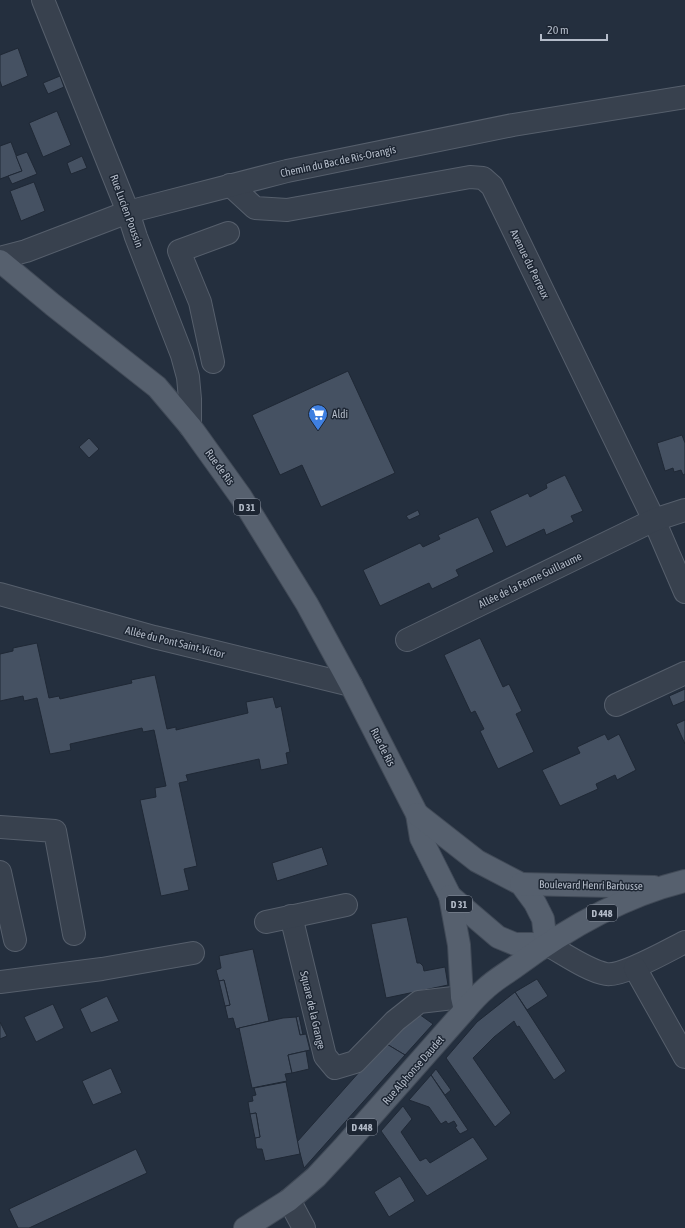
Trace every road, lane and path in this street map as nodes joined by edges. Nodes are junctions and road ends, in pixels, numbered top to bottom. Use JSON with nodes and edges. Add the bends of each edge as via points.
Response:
{"nodes":[{"id":1,"x":43,"y":0,"type":"edge"},
{"id":2,"x":685,"y":97,"type":"edge"},
{"id":3,"x":230,"y":186,"type":"junction"},
{"id":4,"x":128,"y":212,"type":"junction"},
{"id":5,"x":228,"y":233,"type":"dead end"},
{"id":6,"x":0,"y":258,"type":"edge"},
{"id":7,"x":0,"y":261,"type":"edge"},
{"id":8,"x":213,"y":362,"type":"dead end"},
{"id":9,"x":190,"y":426,"type":"junction"},
{"id":10,"x":685,"y":510,"type":"edge"},
{"id":11,"x":654,"y":520,"type":"junction"},
{"id":12,"x":685,"y":592,"type":"edge"},
{"id":13,"x":0,"y":594,"type":"edge"},
{"id":14,"x":407,"y":640,"type":"dead end"},
{"id":15,"x":685,"y":673,"type":"edge"},
{"id":16,"x":351,"y":685,"type":"junction"},
{"id":17,"x":616,"y":705,"type":"dead end"},
{"id":18,"x":417,"y":814,"type":"junction"},
{"id":19,"x":0,"y":827,"type":"edge"},
{"id":20,"x":0,"y":872,"type":"edge"},
{"id":21,"x":685,"y":881,"type":"edge"},
{"id":22,"x":521,"y":884,"type":"junction"},
{"id":23,"x":662,"y":887,"type":"junction"},
{"id":24,"x":450,"y":896,"type":"junction"},
{"id":25,"x":346,"y":905,"type":"dead end"},
{"id":26,"x":291,"y":916,"type":"junction"},
{"id":27,"x":266,"y":922,"type":"dead end"},
{"id":28,"x":74,"y":934,"type":"dead end"},
{"id":29,"x":16,"y":940,"type":"dead end"},
{"id":30,"x":685,"y":942,"type":"edge"},
{"id":31,"x":546,"y":944,"type":"junction"},
{"id":32,"x":193,"y":953,"type":"dead end"},
{"id":33,"x":635,"y":968,"type":"junction"},
{"id":34,"x":0,"y":982,"type":"edge"},
{"id":35,"x":464,"y":1003,"type":"junction"},
{"id":36,"x":685,"y":1057,"type":"edge"},
{"id":37,"x":289,"y":1200,"type":"junction"},
{"id":38,"x":245,"y":1228,"type":"edge"},
{"id":39,"x":304,"y":1228,"type":"edge"}],
"edges":[{"from":1,"to":4,"type":"street","name":"Rue Lucien Poussin"},
{"from":2,"to":3,"type":"street","name":"Chemin du Bac de Ris-Orangis","via":[[513,125],[287,171]]},
{"from":3,"to":4,"type":"street","name":"Chemin du Bac de Ris-Orangis"},
{"from":3,"to":11,"type":"street","name":"Avenue du Perreux","via":[[255,208],[287,210],[470,177],[483,178],[492,186]]},
{"from":4,"to":6,"type":"street","name":"Chemin du Bac de Ris-Orangis","via":[[26,251]]},
{"from":4,"to":9,"type":"street","name":"Rue Lucien Poussin","via":[[182,355],[188,377]]},
{"from":5,"to":8,"type":"street","via":[[179,251],[200,302]]},
{"from":7,"to":9,"type":"main road","name":"Rue de Ris","number":"D 31","via":[[157,387]]},
{"from":9,"to":16,"type":"main road","name":"Rue de Ris","number":"D 31","via":[[245,503],[307,604]]},
{"from":10,"to":11,"type":"street","name":"Allée de la Ferme Guillaume"},
{"from":11,"to":12,"type":"street","name":"Avenue du Perreux"},
{"from":11,"to":14,"type":"street","name":"Allée de la Ferme Guillaume"},
{"from":13,"to":16,"type":"street","name":"Allée du Pont Saint-Victor","via":[[154,638]]},
{"from":15,"to":17,"type":"street"},
{"from":16,"to":18,"type":"main road","name":"Rue de Ris","number":"D 31"},
{"from":18,"to":22,"type":"main road","name":"Rue de Ris","number":"D 31","via":[[477,860]]},
{"from":18,"to":24,"type":"main road","name":"Rue de Ris","number":"D 31","via":[[421,838]]},
{"from":19,"to":28,"type":"street","via":[[55,831]]},
{"from":20,"to":29,"type":"street"},
{"from":21,"to":23,"type":"main road","name":"Boulevard Henri Barbusse","number":"D 448"},
{"from":22,"to":23,"type":"main road","name":"Boulevard Henri Barbusse"},
{"from":22,"to":31,"type":"main road","name":"Rue de Ris","number":"D 31","via":[[543,919]]},
{"from":23,"to":31,"type":"main road","name":"Boulevard Henri Barbusse","number":"D 448","via":[[605,911]]},
{"from":24,"to":31,"type":"main road","name":"Rue de Ris","number":"D 31","via":[[498,937],[515,944]]},
{"from":24,"to":35,"type":"main road","name":"Rue de Ris","number":"D 31","via":[[459,944]]},
{"from":25,"to":26,"type":"street"},
{"from":26,"to":27,"type":"street"},
{"from":26,"to":35,"type":"street","name":"Square de la Grange","via":[[325,1056],[335,1068],[355,1062],[395,1021],[419,1002]]},
{"from":30,"to":33,"type":"street"},
{"from":31,"to":33,"type":"street","via":[[608,975]]},
{"from":31,"to":35,"type":"main road","name":"Rue Alphonse Daudet","number":"D 448"},
{"from":32,"to":34,"type":"street","via":[[102,969]]},
{"from":33,"to":36,"type":"street"},
{"from":35,"to":37,"type":"main road","name":"Rue Alphonse Daudet","number":"D 448","via":[[344,1148]]},
{"from":37,"to":38,"type":"main road","name":"Rue Alphonse Daudet","number":"D 448"},
{"from":37,"to":39,"type":"street"}]}
